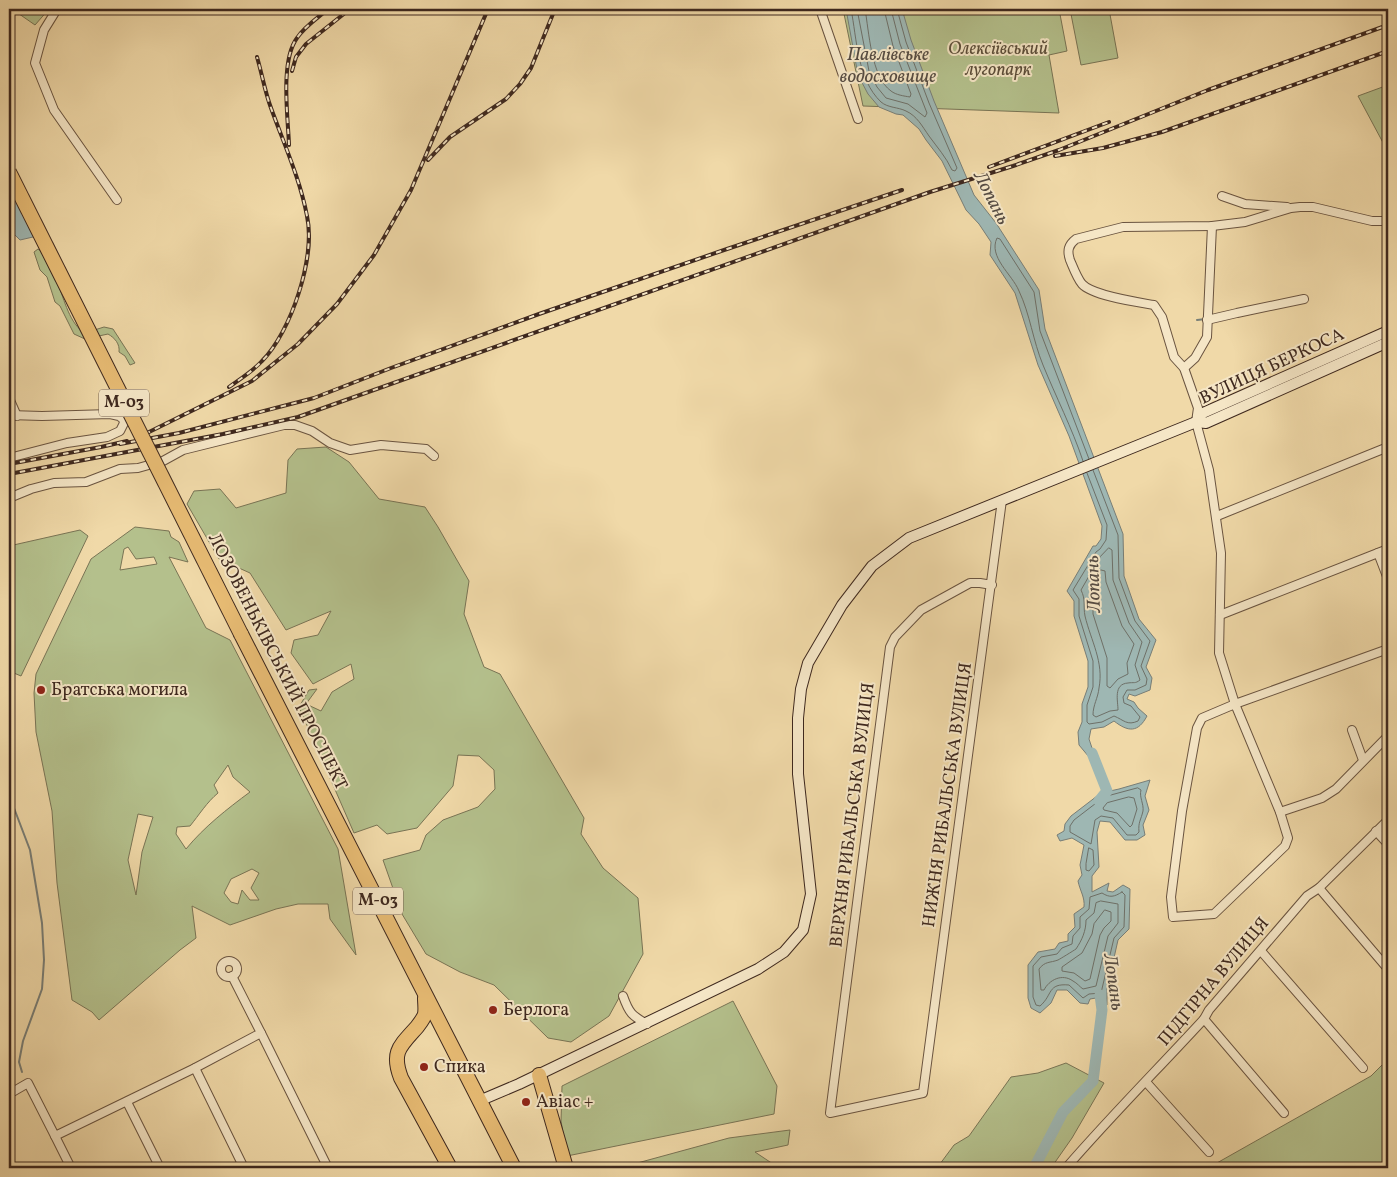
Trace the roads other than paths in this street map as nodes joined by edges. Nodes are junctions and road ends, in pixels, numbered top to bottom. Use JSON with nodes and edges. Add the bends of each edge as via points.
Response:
{"nodes":[{"id":1,"x":57,"y":9,"type":"edge"},
{"id":2,"x":820,"y":9,"type":"edge"},
{"id":3,"x":858,"y":119,"type":"dead end"},
{"id":4,"x":9,"y":172,"type":"edge"},
{"id":5,"x":1222,"y":196,"type":"dead end"},
{"id":6,"x":117,"y":200,"type":"dead end"},
{"id":7,"x":1291,"y":208,"type":"junction"},
{"id":8,"x":1388,"y":221,"type":"edge"},
{"id":9,"x":1212,"y":226,"type":"junction"},
{"id":10,"x":1304,"y":299,"type":"dead end"},
{"id":11,"x":1208,"y":318,"type":"junction"},
{"id":12,"x":1388,"y":331,"type":"edge"},
{"id":13,"x":1388,"y":342,"type":"edge"},
{"id":14,"x":1184,"y":368,"type":"junction"},
{"id":15,"x":9,"y":398,"type":"edge"},
{"id":16,"x":13,"y":416,"type":"edge"},
{"id":17,"x":1196,"y":422,"type":"junction"},
{"id":18,"x":1388,"y":447,"type":"edge"},
{"id":19,"x":434,"y":456,"type":"dead end"},
{"id":20,"x":9,"y":458,"type":"edge"},
{"id":21,"x":9,"y":498,"type":"edge"},
{"id":22,"x":1002,"y":500,"type":"junction"},
{"id":23,"x":1217,"y":516,"type":"junction"},
{"id":24,"x":1388,"y":549,"type":"edge"},
{"id":25,"x":1378,"y":553,"type":"junction"},
{"id":26,"x":1388,"y":579,"type":"edge"},
{"id":27,"x":992,"y":585,"type":"junction"},
{"id":28,"x":1220,"y":615,"type":"junction"},
{"id":29,"x":1388,"y":649,"type":"edge"},
{"id":30,"x":1236,"y":704,"type":"junction"},
{"id":31,"x":1352,"y":730,"type":"dead end"},
{"id":32,"x":1388,"y":736,"type":"edge"},
{"id":33,"x":1363,"y":760,"type":"junction"},
{"id":34,"x":1280,"y":812,"type":"junction"},
{"id":35,"x":1388,"y":820,"type":"edge"},
{"id":36,"x":1376,"y":831,"type":"junction"},
{"id":37,"x":1388,"y":844,"type":"edge"},
{"id":38,"x":1319,"y":888,"type":"junction"},
{"id":39,"x":1261,"y":950,"type":"junction"},
{"id":40,"x":1388,"y":969,"type":"edge"},
{"id":41,"x":232,"y":976,"type":"dead end"},
{"id":42,"x":426,"y":995,"type":"junction"},
{"id":43,"x":624,"y":996,"type":"dead end"},
{"id":44,"x":1204,"y":1019,"type":"junction"},
{"id":45,"x":647,"y":1024,"type":"junction"},
{"id":46,"x":261,"y":1033,"type":"junction"},
{"id":47,"x":195,"y":1068,"type":"junction"},
{"id":48,"x":1363,"y":1068,"type":"dead end"},
{"id":49,"x":539,"y":1075,"type":"junction"},
{"id":50,"x":1146,"y":1082,"type":"junction"},
{"id":51,"x":9,"y":1094,"type":"edge"},
{"id":52,"x":479,"y":1101,"type":"junction"},
{"id":53,"x":127,"y":1102,"type":"junction"},
{"id":54,"x":830,"y":1113,"type":"joint"},
{"id":55,"x":1284,"y":1113,"type":"dead end"},
{"id":56,"x":55,"y":1136,"type":"junction"},
{"id":57,"x":1209,"y":1152,"type":"dead end"},
{"id":58,"x":71,"y":1168,"type":"edge"},
{"id":59,"x":160,"y":1168,"type":"edge"},
{"id":60,"x":244,"y":1168,"type":"edge"},
{"id":61,"x":328,"y":1168,"type":"edge"},
{"id":62,"x":450,"y":1168,"type":"edge"},
{"id":63,"x":514,"y":1168,"type":"edge"},
{"id":64,"x":566,"y":1168,"type":"edge"},
{"id":65,"x":1066,"y":1168,"type":"edge"}],
"edges":[{"from":1,"to":6,"type":"street","via":[[44,30],[35,63],[54,110]]},
{"from":2,"to":3,"type":"street"},
{"from":4,"to":42,"type":"highway","name":"ЛОЗОВЕНЬКІВСЬКИЙ ПРОСПЕКТ","number":"М-03","bridge":true},
{"from":5,"to":7,"type":"street","via":[[1245,204]]},
{"from":7,"to":8,"type":"street","via":[[1313,207],[1372,221]]},
{"from":7,"to":9,"type":"street","via":[[1245,222]]},
{"from":9,"to":11,"type":"street"},
{"from":9,"to":14,"type":"street","via":[[1123,228],[1076,239],[1068,249],[1082,284],[1092,292],[1154,305],[1162,317],[1174,357]]},
{"from":10,"to":11,"type":"street"},
{"from":11,"to":14,"type":"street","via":[[1207,337],[1195,358]]},
{"from":12,"to":17,"type":"street","name":"ВУЛИЦЯ БЕРКОСА","via":[[1203,414]]},
{"from":13,"to":17,"type":"street","name":"ВУЛИЦЯ БЕРКОСА","via":[[1206,423]]},
{"from":14,"to":17,"type":"street","via":[[1198,408]]},
{"from":15,"to":16,"type":"street"},
{"from":16,"to":20,"type":"street","via":[[110,414],[120,416],[124,423],[120,430],[107,437],[67,443]]},
{"from":17,"to":22,"type":"street"},
{"from":17,"to":23,"type":"street"},
{"from":18,"to":23,"type":"street"},
{"from":19,"to":21,"type":"street","via":[[426,449],[381,445],[350,450],[330,443],[312,431],[295,425],[284,426],[183,450],[163,461],[120,469],[95,480],[54,483],[31,488]]},
{"from":22,"to":27,"type":"street","name":"НИЖНЯ РИБАЛЬСЬКА ВУЛИЦЯ"},
{"from":22,"to":45,"type":"street","via":[[909,538],[872,566],[842,605],[808,663],[798,718],[798,774],[811,894],[803,930],[784,952],[758,969]]},
{"from":23,"to":28,"type":"street","via":[[1222,552]]},
{"from":24,"to":25,"type":"street"},
{"from":25,"to":26,"type":"street"},
{"from":25,"to":28,"type":"street"},
{"from":27,"to":54,"type":"street","name":"ВЕРХНЯ РИБАЛЬСЬКА ВУЛИЦЯ","via":[[970,583],[921,610],[895,636],[890,647]]},
{"from":27,"to":54,"type":"street","name":"НИЖНЯ РИБАЛЬСЬКА ВУЛИЦЯ","via":[[923,1093]]},
{"from":28,"to":30,"type":"street","via":[[1219,653]]},
{"from":29,"to":30,"type":"street"},
{"from":30,"to":34,"type":"street"},
{"from":30,"to":34,"type":"street","via":[[1202,718],[1197,728],[1171,897],[1173,917],[1214,914],[1285,846],[1288,838]]},
{"from":31,"to":33,"type":"street"},
{"from":32,"to":33,"type":"street"},
{"from":33,"to":34,"type":"street","via":[[1348,778],[1322,798]]},
{"from":35,"to":36,"type":"street","name":"ПІДГІРНА ВУЛИЦЯ"},
{"from":36,"to":37,"type":"street"},
{"from":36,"to":38,"type":"street","name":"ПІДГІРНА ВУЛИЦЯ"},
{"from":38,"to":39,"type":"street","name":"ПІДГІРНА ВУЛИЦЯ","via":[[1307,896]]},
{"from":38,"to":40,"type":"street"},
{"from":39,"to":44,"type":"street","name":"ПІДГІРНА ВУЛИЦЯ"},
{"from":39,"to":48,"type":"street"},
{"from":41,"to":46,"type":"street"},
{"from":42,"to":52,"type":"highway","name":"ЛОЗОВЕНЬКІВСЬКИЙ ПРОСПЕКТ","number":"М-03"},
{"from":42,"to":62,"type":"highway","via":[[425,1014],[401,1044],[396,1064]]},
{"from":43,"to":45,"type":"street","via":[[628,1010]]},
{"from":44,"to":50,"type":"street","name":"ПІДГІРНА ВУЛИЦЯ"},
{"from":44,"to":55,"type":"street"},
{"from":45,"to":49,"type":"street"},
{"from":46,"to":47,"type":"street"},
{"from":46,"to":61,"type":"street"},
{"from":47,"to":53,"type":"street"},
{"from":47,"to":60,"type":"street"},
{"from":49,"to":52,"type":"street"},
{"from":49,"to":64,"type":"highway"},
{"from":50,"to":57,"type":"street"},
{"from":50,"to":65,"type":"street","name":"ПІДГІРНА ВУЛИЦЯ"},
{"from":51,"to":56,"type":"street","via":[[28,1083]]},
{"from":52,"to":63,"type":"highway","name":"ЛОЗОВЕНЬКІВСЬКИЙ ПРОСПЕКТ","number":"М-03"},
{"from":53,"to":56,"type":"street"},
{"from":53,"to":59,"type":"street"},
{"from":56,"to":58,"type":"street"}]}
